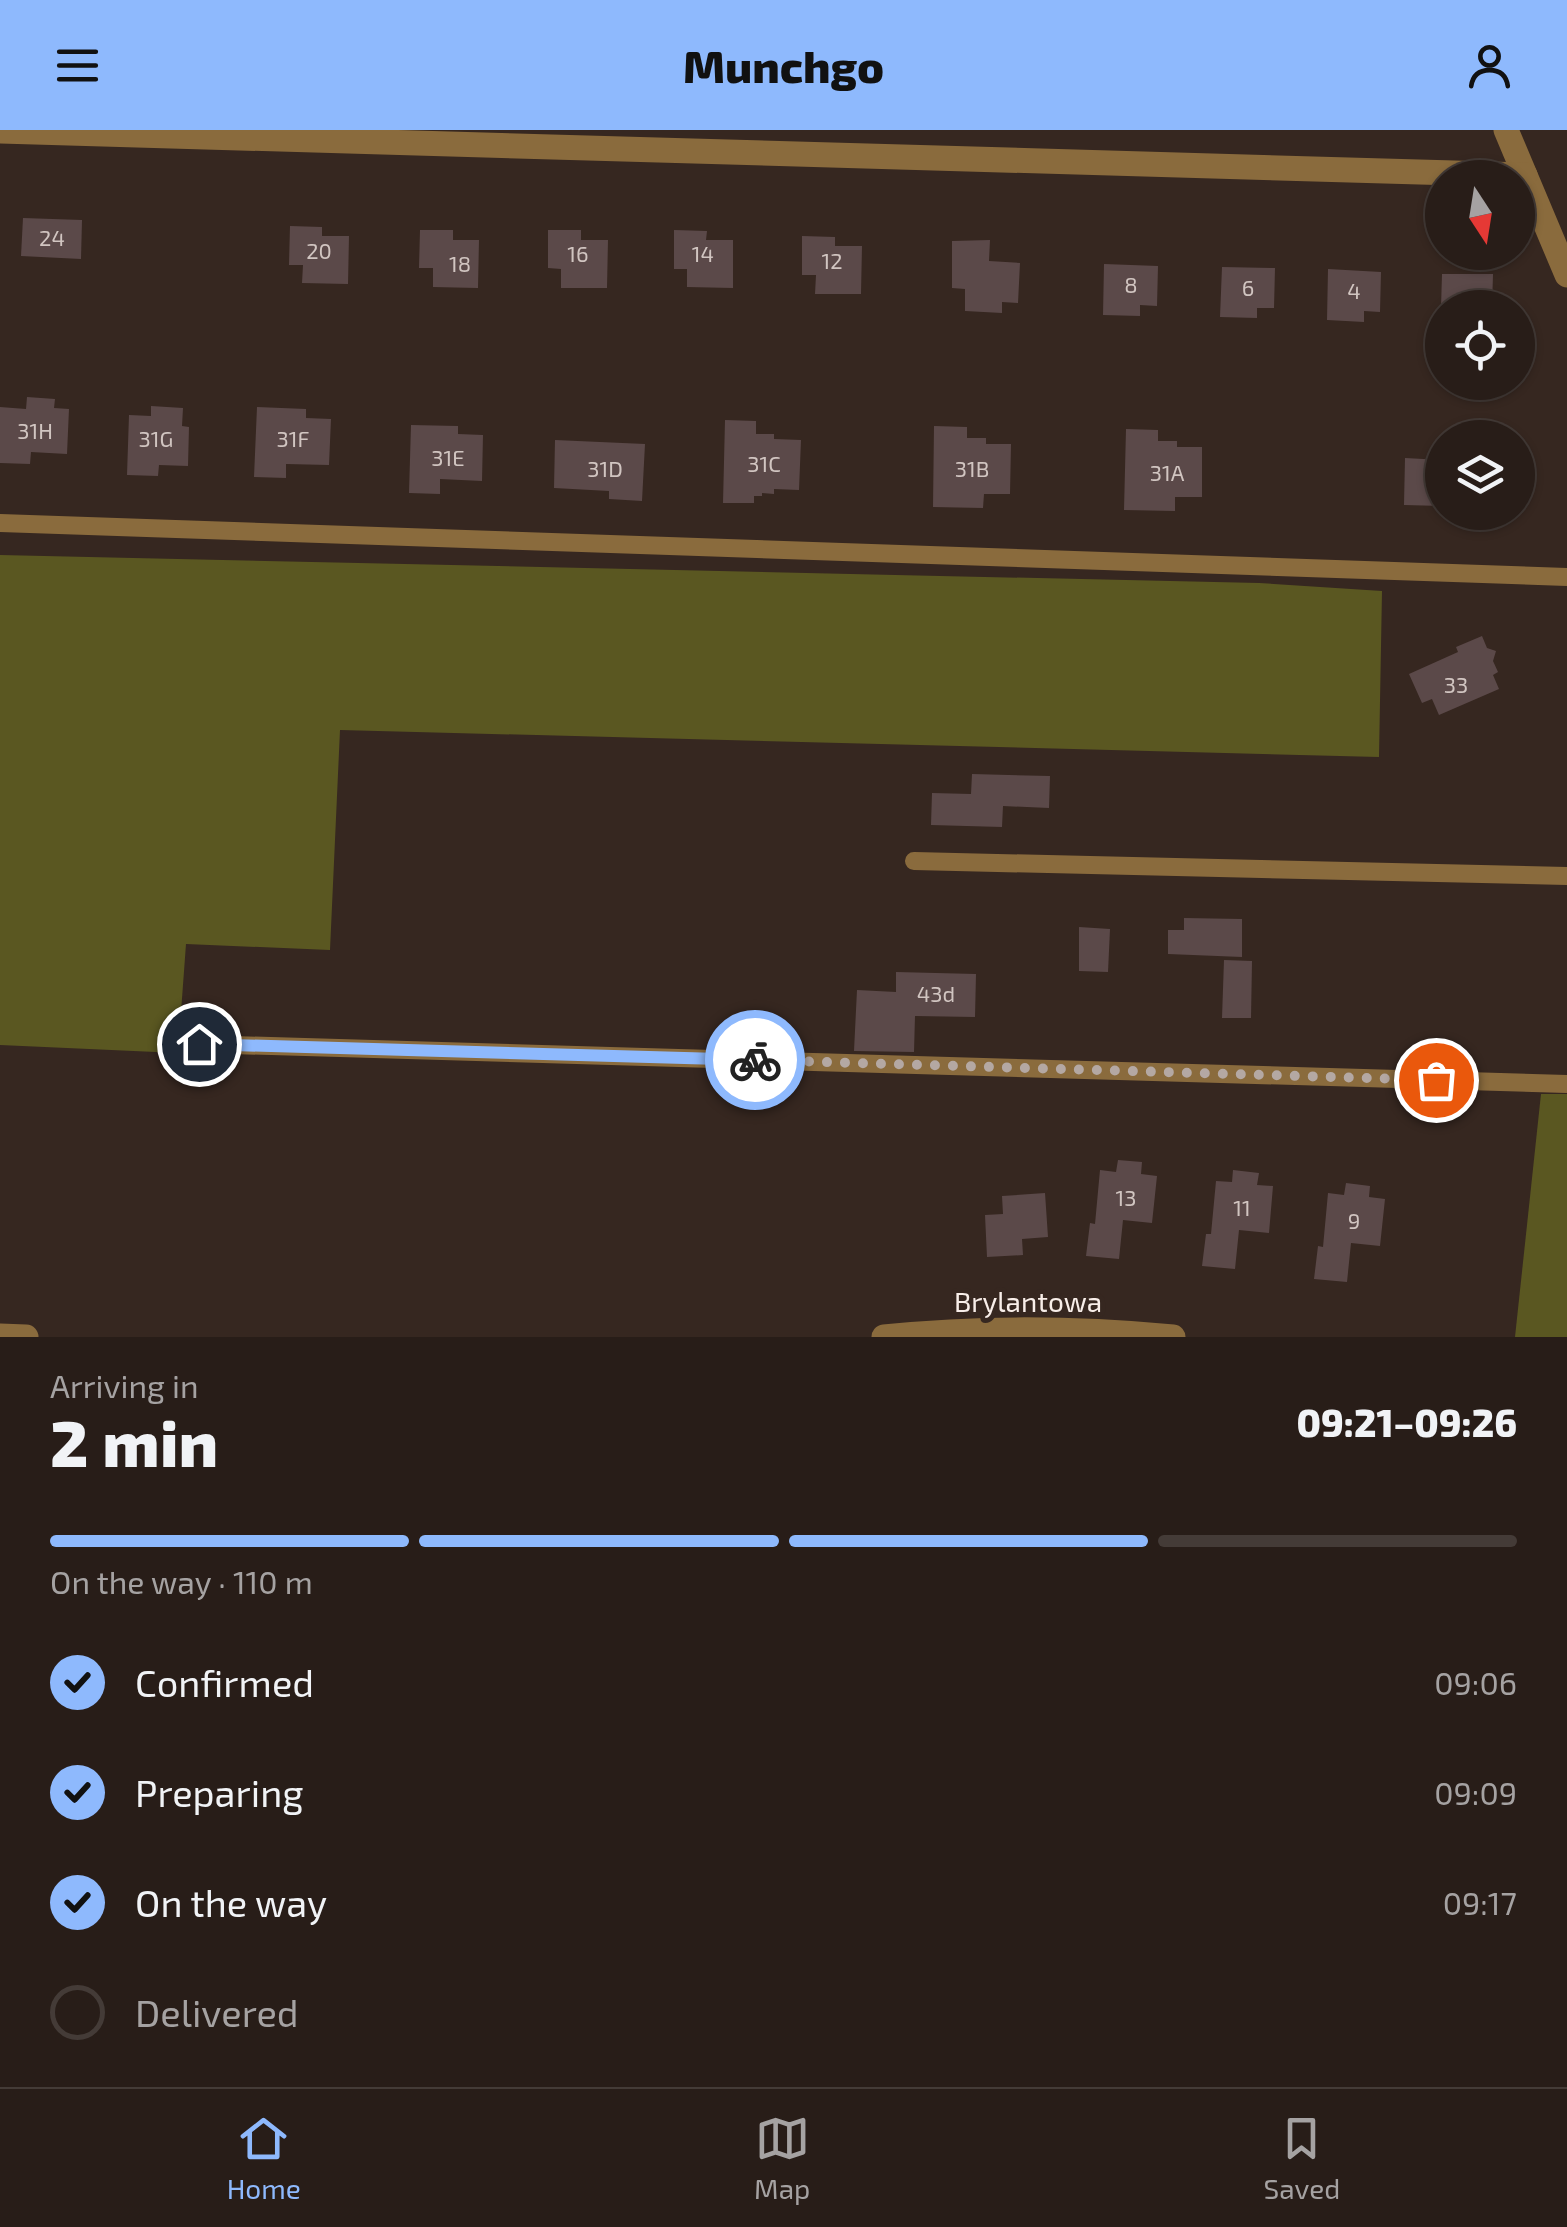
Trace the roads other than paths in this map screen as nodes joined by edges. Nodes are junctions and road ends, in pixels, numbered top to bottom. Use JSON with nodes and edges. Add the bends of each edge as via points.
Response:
{"nodes":[{"id":1,"x":1506,"y":130,"type":"edge"},
{"id":2,"x":0,"y":131,"type":"edge"},
{"id":3,"x":1518,"y":160,"type":"edge"},
{"id":4,"x":1425,"y":172,"type":"edge"},
{"id":5,"x":1535,"y":200,"type":"edge"},
{"id":6,"x":1567,"y":274,"type":"edge"},
{"id":7,"x":0,"y":522,"type":"edge"},
{"id":8,"x":1567,"y":577,"type":"edge"},
{"id":9,"x":914,"y":861,"type":"dead end"},
{"id":10,"x":1567,"y":876,"type":"edge"},
{"id":11,"x":199,"y":1044,"type":"dead end"},
{"id":12,"x":1567,"y":1084,"type":"edge"},
{"id":13,"x":0,"y":1336,"type":"edge"},
{"id":14,"x":26,"y":1337,"type":"edge"},
{"id":15,"x":884,"y":1337,"type":"edge"},
{"id":16,"x":1173,"y":1337,"type":"edge"}],
"edges":[{"from":1,"to":3,"type":"street"},
{"from":2,"to":4,"type":"street"},
{"from":5,"to":6,"type":"street"},
{"from":7,"to":8,"type":"lane"},
{"from":9,"to":10,"type":"lane"},
{"from":11,"to":12,"type":"lane"},
{"from":13,"to":14,"type":"street"},
{"from":15,"to":16,"type":"street","name":"Brylantowa","via":[[1093,1330]]}]}
